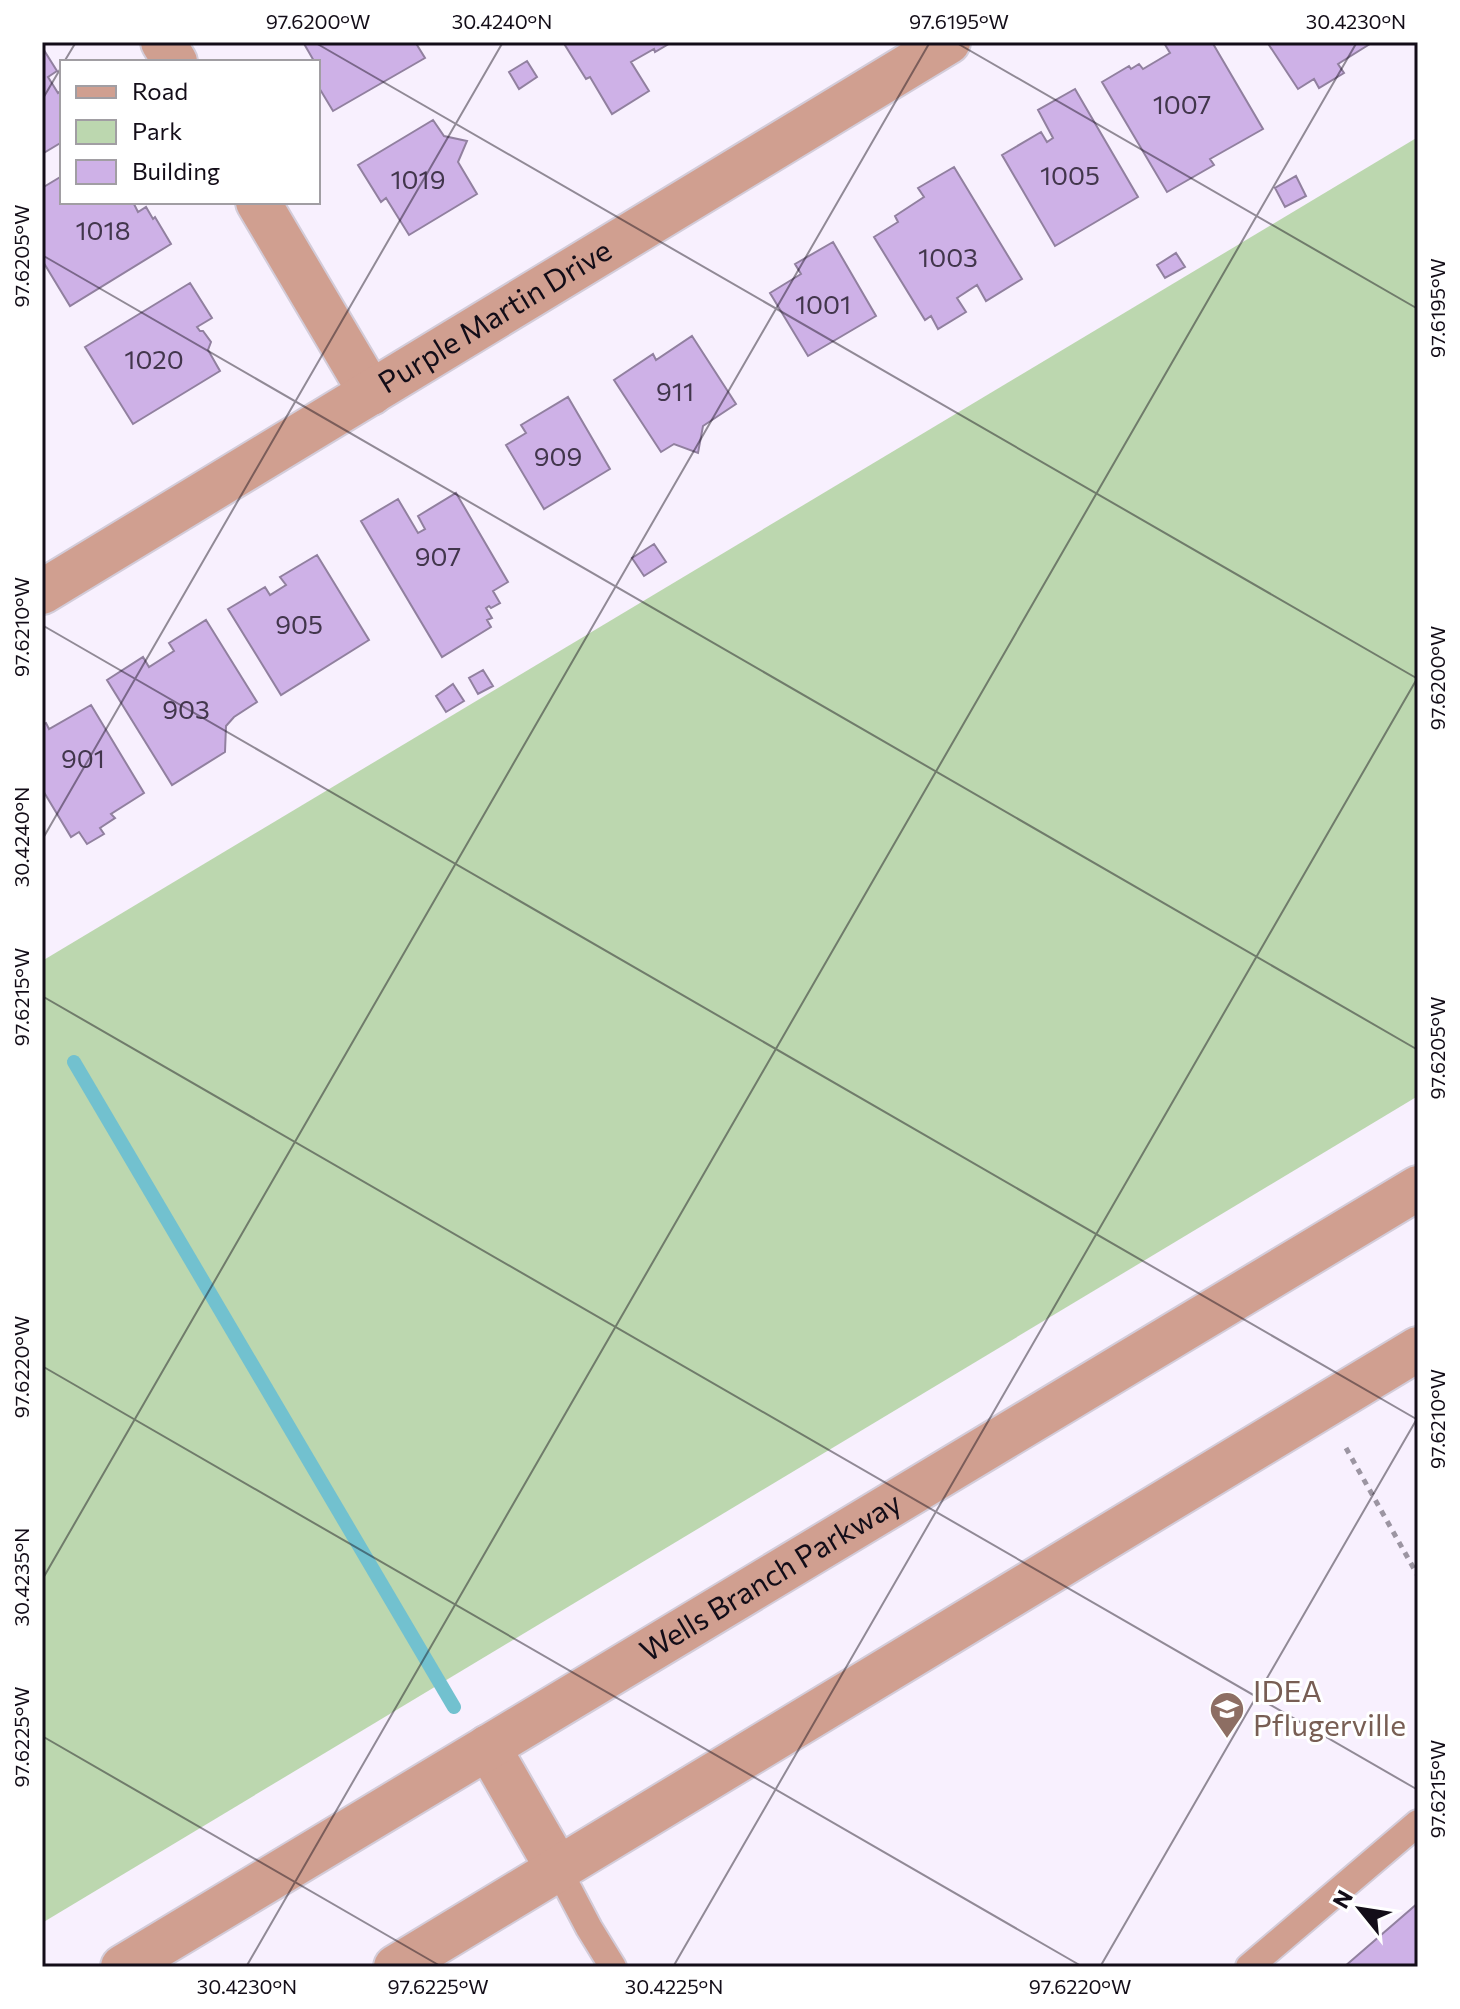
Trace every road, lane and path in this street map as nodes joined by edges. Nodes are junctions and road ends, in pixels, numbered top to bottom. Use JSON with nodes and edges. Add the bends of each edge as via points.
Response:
{"nodes":[{"id":1,"x":163,"y":42,"type":"edge"},
{"id":2,"x":948,"y":42,"type":"edge"},
{"id":3,"x":174,"y":60,"type":"edge"},
{"id":4,"x":259,"y":204,"type":"edge"},
{"id":5,"x":371,"y":393,"type":"junction"},
{"id":6,"x":42,"y":592,"type":"edge"},
{"id":7,"x":1418,"y":1188,"type":"edge"},
{"id":8,"x":1418,"y":1349,"type":"edge"},
{"id":9,"x":1346,"y":1448,"type":"dead end"},
{"id":10,"x":1418,"y":1576,"type":"edge"},
{"id":11,"x":488,"y":1747,"type":"junction"},
{"id":12,"x":1418,"y":1823,"type":"edge"},
{"id":13,"x":558,"y":1869,"type":"junction"},
{"id":14,"x":123,"y":1967,"type":"edge"},
{"id":15,"x":396,"y":1967,"type":"edge"},
{"id":16,"x":613,"y":1967,"type":"edge"},
{"id":17,"x":1249,"y":1967,"type":"edge"}],
"edges":[{"from":1,"to":3,"type":"street"},
{"from":2,"to":5,"type":"street","name":"Purple Martin Drive"},
{"from":4,"to":5,"type":"street"},
{"from":5,"to":6,"type":"street","name":"Purple Martin Drive"},
{"from":7,"to":11,"type":"street","name":"Wells Branch Parkway"},
{"from":8,"to":13,"type":"street"},
{"from":9,"to":10,"type":"path"},
{"from":11,"to":13,"type":"street"},
{"from":11,"to":14,"type":"street","name":"Wells Branch Parkway"},
{"from":12,"to":17,"type":"lane"},
{"from":13,"to":15,"type":"street"},
{"from":13,"to":16,"type":"lane"}]}
